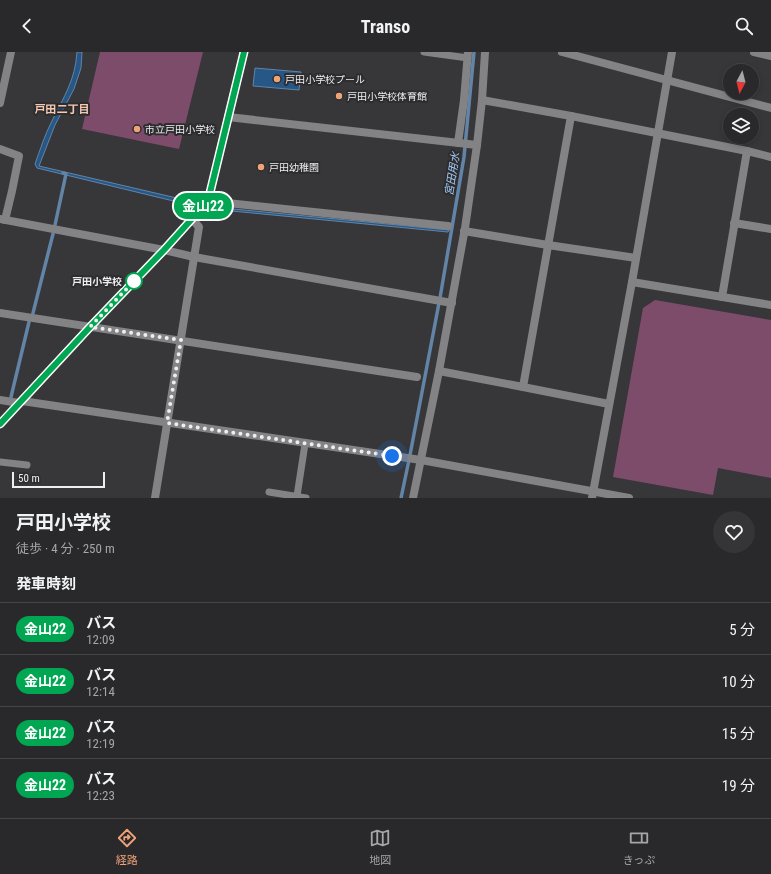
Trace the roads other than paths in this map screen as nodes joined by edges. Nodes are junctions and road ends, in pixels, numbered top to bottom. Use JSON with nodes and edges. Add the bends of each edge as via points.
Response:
{"nodes":[{"id":1,"x":11,"y":52,"type":"edge"},
{"id":2,"x":244,"y":52,"type":"edge"},
{"id":3,"x":424,"y":52,"type":"edge"},
{"id":4,"x":485,"y":52,"type":"edge"},
{"id":5,"x":562,"y":52,"type":"edge"},
{"id":6,"x":672,"y":52,"type":"edge"},
{"id":7,"x":754,"y":52,"type":"edge"},
{"id":8,"x":468,"y":55,"type":"edge"},
{"id":9,"x":771,"y":56,"type":"edge"},
{"id":10,"x":668,"y":80,"type":"junction"},
{"id":11,"x":482,"y":100,"type":"junction"},
{"id":12,"x":0,"y":103,"type":"edge"},
{"id":13,"x":771,"y":108,"type":"edge"},
{"id":14,"x":571,"y":116,"type":"junction"},
{"id":15,"x":228,"y":117,"type":"junction"},
{"id":16,"x":658,"y":134,"type":"junction"},
{"id":17,"x":462,"y":143,"type":"junction"},
{"id":18,"x":478,"y":145,"type":"junction"},
{"id":19,"x":0,"y":149,"type":"edge"},
{"id":20,"x":746,"y":151,"type":"junction"},
{"id":21,"x":771,"y":157,"type":"edge"},
{"id":22,"x":208,"y":201,"type":"junction"},
{"id":23,"x":1,"y":219,"type":"edge"},
{"id":24,"x":192,"y":219,"type":"junction"},
{"id":25,"x":734,"y":222,"type":"junction"},
{"id":26,"x":448,"y":226,"type":"dead end"},
{"id":27,"x":771,"y":229,"type":"edge"},
{"id":28,"x":464,"y":231,"type":"junction"},
{"id":29,"x":548,"y":245,"type":"junction"},
{"id":30,"x":164,"y":250,"type":"junction"},
{"id":31,"x":194,"y":257,"type":"junction"},
{"id":32,"x":636,"y":258,"type":"junction"},
{"id":33,"x":632,"y":282,"type":"junction"},
{"id":34,"x":722,"y":297,"type":"junction"},
{"id":35,"x":452,"y":303,"type":"junction"},
{"id":36,"x":771,"y":305,"type":"edge"},
{"id":37,"x":0,"y":313,"type":"edge"},
{"id":38,"x":90,"y":327,"type":"junction"},
{"id":39,"x":181,"y":340,"type":"junction"},
{"id":40,"x":439,"y":372,"type":"junction"},
{"id":41,"x":417,"y":377,"type":"dead end"},
{"id":42,"x":523,"y":386,"type":"junction"},
{"id":43,"x":0,"y":400,"type":"edge"},
{"id":44,"x":21,"y":402,"type":"junction"},
{"id":45,"x":609,"y":404,"type":"junction"},
{"id":46,"x":167,"y":423,"type":"junction"},
{"id":47,"x":0,"y":424,"type":"edge"},
{"id":48,"x":305,"y":444,"type":"junction"},
{"id":49,"x":421,"y":460,"type":"junction"},
{"id":50,"x":0,"y":462,"type":"edge"},
{"id":51,"x":28,"y":465,"type":"dead end"},
{"id":52,"x":269,"y":492,"type":"dead end"},
{"id":53,"x":592,"y":495,"type":"edge"},
{"id":54,"x":297,"y":496,"type":"junction"},
{"id":55,"x":156,"y":498,"type":"edge"},
{"id":56,"x":306,"y":498,"type":"edge"},
{"id":57,"x":413,"y":498,"type":"edge"},
{"id":58,"x":629,"y":498,"type":"edge"}],
"edges":[{"from":1,"to":12,"type":"street"},
{"from":2,"to":15,"type":"street"},
{"from":3,"to":8,"type":"lane"},
{"from":4,"to":11,"type":"street"},
{"from":5,"to":10,"type":"street"},
{"from":6,"to":10,"type":"street"},
{"from":7,"to":9,"type":"street"},
{"from":8,"to":17,"type":"street"},
{"from":10,"to":13,"type":"street"},
{"from":10,"to":16,"type":"street"},
{"from":11,"to":14,"type":"street"},
{"from":11,"to":18,"type":"street"},
{"from":14,"to":16,"type":"street"},
{"from":14,"to":29,"type":"street"},
{"from":15,"to":17,"type":"street"},
{"from":15,"to":22,"type":"street"},
{"from":16,"to":20,"type":"street"},
{"from":16,"to":32,"type":"street"},
{"from":17,"to":18,"type":"street"},
{"from":18,"to":28,"type":"street"},
{"from":19,"to":23,"type":"street","via":[[19,156]]},
{"from":20,"to":21,"type":"street"},
{"from":20,"to":25,"type":"street"},
{"from":22,"to":24,"type":"street"},
{"from":22,"to":26,"type":"street"},
{"from":23,"to":30,"type":"street"},
{"from":24,"to":30,"type":"street"},
{"from":24,"to":31,"type":"street","via":[[199,227]]},
{"from":25,"to":27,"type":"street"},
{"from":25,"to":34,"type":"street"},
{"from":28,"to":29,"type":"street"},
{"from":28,"to":35,"type":"street"},
{"from":29,"to":32,"type":"street"},
{"from":29,"to":42,"type":"street"},
{"from":30,"to":31,"type":"street"},
{"from":30,"to":38,"type":"street"},
{"from":31,"to":35,"type":"street"},
{"from":31,"to":39,"type":"street"},
{"from":32,"to":33,"type":"street"},
{"from":33,"to":34,"type":"street"},
{"from":33,"to":45,"type":"street"},
{"from":34,"to":36,"type":"street"},
{"from":35,"to":40,"type":"street"},
{"from":37,"to":38,"type":"street"},
{"from":38,"to":39,"type":"street"},
{"from":38,"to":44,"type":"street"},
{"from":39,"to":41,"type":"street"},
{"from":39,"to":46,"type":"street"},
{"from":40,"to":42,"type":"street"},
{"from":40,"to":49,"type":"street"},
{"from":42,"to":45,"type":"street"},
{"from":43,"to":44,"type":"street"},
{"from":44,"to":46,"type":"street"},
{"from":44,"to":47,"type":"street"},
{"from":45,"to":53,"type":"street"},
{"from":46,"to":48,"type":"street"},
{"from":46,"to":55,"type":"street"},
{"from":48,"to":49,"type":"street"},
{"from":48,"to":54,"type":"lane"},
{"from":49,"to":53,"type":"street"},
{"from":49,"to":57,"type":"street"},
{"from":50,"to":51,"type":"lane"},
{"from":52,"to":54,"type":"lane"},
{"from":53,"to":58,"type":"street"},
{"from":54,"to":56,"type":"lane"}]}
